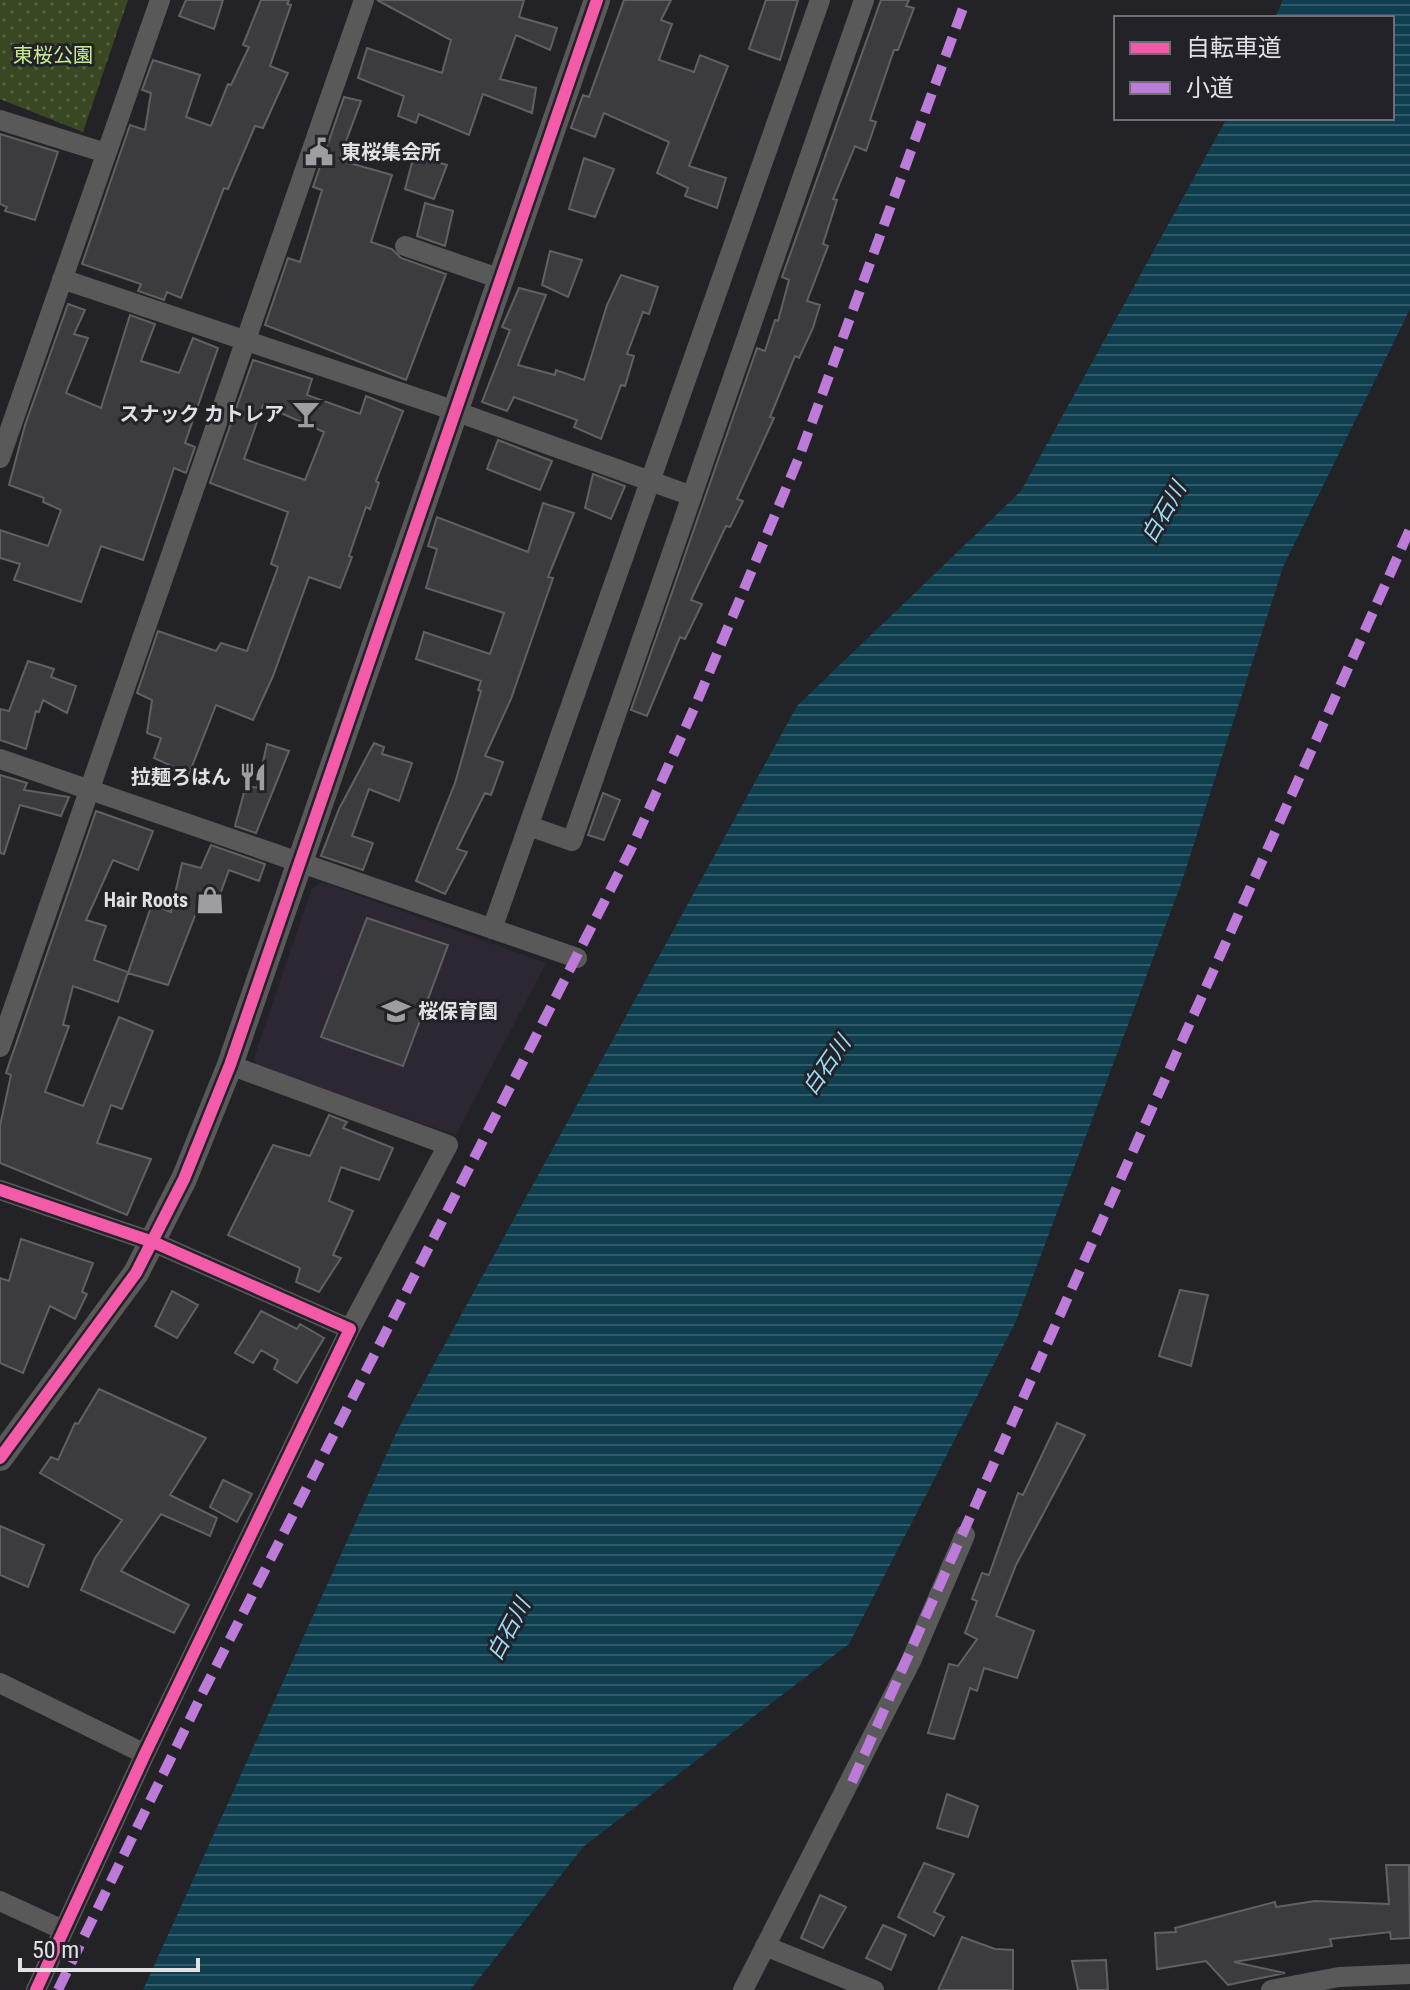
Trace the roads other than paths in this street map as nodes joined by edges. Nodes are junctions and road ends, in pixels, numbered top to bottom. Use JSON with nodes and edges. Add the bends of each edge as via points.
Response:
{"nodes":[{"id":1,"x":160,"y":0,"type":"edge"},
{"id":2,"x":364,"y":0,"type":"edge"},
{"id":3,"x":597,"y":0,"type":"edge"},
{"id":4,"x":820,"y":0,"type":"edge"},
{"id":5,"x":864,"y":0,"type":"edge"},
{"id":6,"x":0,"y":120,"type":"edge"},
{"id":7,"x":106,"y":153,"type":"junction"},
{"id":8,"x":405,"y":246,"type":"dead end"},
{"id":9,"x":62,"y":279,"type":"junction"},
{"id":10,"x":501,"y":279,"type":"junction"},
{"id":11,"x":246,"y":341,"type":"junction"},
{"id":12,"x":456,"y":411,"type":"junction"},
{"id":13,"x":0,"y":458,"type":"edge"},
{"id":14,"x":650,"y":481,"type":"junction"},
{"id":15,"x":692,"y":496,"type":"junction"},
{"id":16,"x":0,"y":759,"type":"edge"},
{"id":17,"x":90,"y":790,"type":"junction"},
{"id":18,"x":529,"y":826,"type":"junction"},
{"id":19,"x":299,"y":862,"type":"junction"},
{"id":20,"x":492,"y":929,"type":"junction"},
{"id":21,"x":577,"y":958,"type":"dead end"},
{"id":22,"x":0,"y":1047,"type":"edge"},
{"id":23,"x":230,"y":1065,"type":"junction"},
{"id":24,"x":0,"y":1190,"type":"edge"},
{"id":25,"x":153,"y":1242,"type":"junction"},
{"id":26,"x":350,"y":1329,"type":"junction"},
{"id":27,"x":0,"y":1458,"type":"edge"},
{"id":28,"x":965,"y":1535,"type":"dead end"},
{"id":29,"x":0,"y":1683,"type":"edge"},
{"id":30,"x":145,"y":1754,"type":"junction"},
{"id":31,"x":0,"y":1901,"type":"edge"},
{"id":32,"x":63,"y":1930,"type":"junction"},
{"id":33,"x":765,"y":1946,"type":"junction"},
{"id":34,"x":1410,"y":1974,"type":"edge"},
{"id":35,"x":1338,"y":1983,"type":"edge"},
{"id":36,"x":36,"y":1990,"type":"edge"},
{"id":37,"x":743,"y":1990,"type":"edge"},
{"id":38,"x":874,"y":1990,"type":"edge"},
{"id":39,"x":1271,"y":1990,"type":"edge"}],
"edges":[{"from":1,"to":7,"type":"street"},
{"from":2,"to":11,"type":"street"},
{"from":3,"to":10,"type":"street"},
{"from":4,"to":14,"type":"street"},
{"from":5,"to":15,"type":"street"},
{"from":6,"to":7,"type":"street"},
{"from":7,"to":9,"type":"street"},
{"from":8,"to":10,"type":"street"},
{"from":9,"to":11,"type":"street"},
{"from":9,"to":13,"type":"street"},
{"from":10,"to":12,"type":"street"},
{"from":11,"to":12,"type":"street"},
{"from":11,"to":17,"type":"street"},
{"from":12,"to":14,"type":"street"},
{"from":12,"to":19,"type":"street"},
{"from":14,"to":15,"type":"street"},
{"from":14,"to":18,"type":"street"},
{"from":15,"to":18,"type":"street","via":[[572,841]]},
{"from":16,"to":17,"type":"street"},
{"from":17,"to":19,"type":"street"},
{"from":17,"to":22,"type":"street"},
{"from":18,"to":20,"type":"street"},
{"from":19,"to":20,"type":"street"},
{"from":19,"to":23,"type":"street"},
{"from":20,"to":21,"type":"street"},
{"from":23,"to":25,"type":"street"},
{"from":23,"to":26,"type":"street","via":[[448,1145]]},
{"from":24,"to":25,"type":"street"},
{"from":25,"to":26,"type":"street"},
{"from":25,"to":27,"type":"street","via":[[110,1310]]},
{"from":26,"to":30,"type":"street"},
{"from":28,"to":33,"type":"street","via":[[905,1674]]},
{"from":29,"to":30,"type":"street"},
{"from":30,"to":32,"type":"street"},
{"from":31,"to":32,"type":"street"},
{"from":32,"to":36,"type":"street"},
{"from":33,"to":37,"type":"street"},
{"from":33,"to":38,"type":"street"},
{"from":34,"to":35,"type":"street"},
{"from":35,"to":39,"type":"street"}]}
